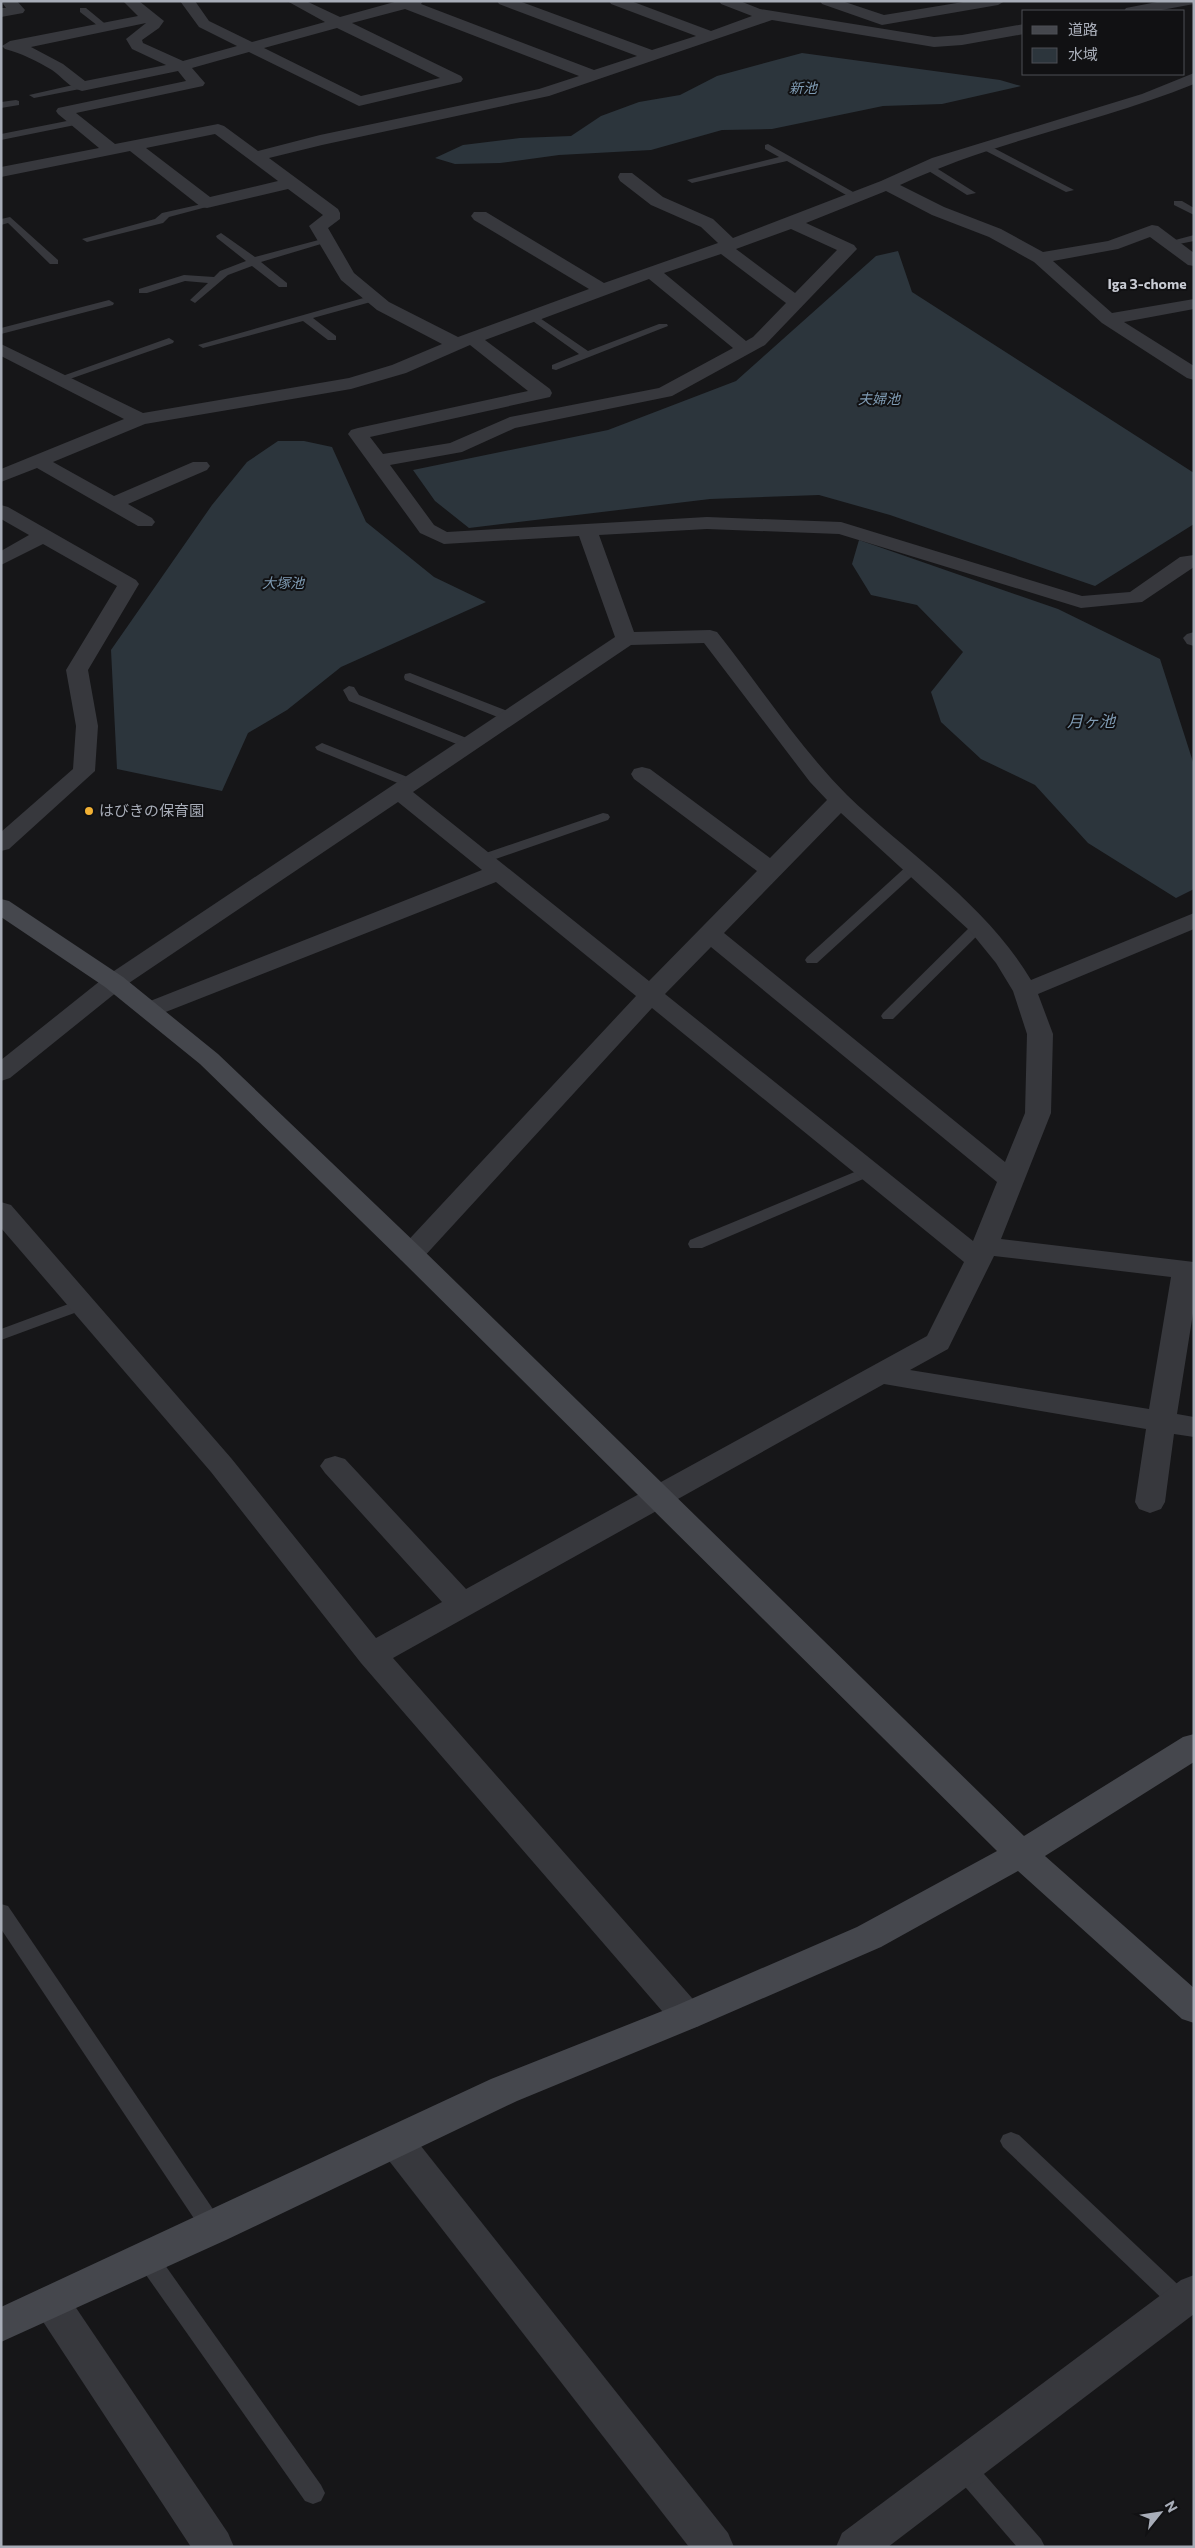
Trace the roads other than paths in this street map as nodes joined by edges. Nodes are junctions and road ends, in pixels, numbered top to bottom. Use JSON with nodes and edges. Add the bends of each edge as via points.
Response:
{"nodes":[{"id":1,"x":8,"y":1,"type":"edge"},
{"id":2,"x":130,"y":1,"type":"edge"},
{"id":3,"x":187,"y":1,"type":"edge"},
{"id":4,"x":294,"y":1,"type":"edge"},
{"id":5,"x":504,"y":1,"type":"edge"},
{"id":6,"x":616,"y":1,"type":"edge"},
{"id":7,"x":726,"y":1,"type":"edge"},
{"id":8,"x":827,"y":1,"type":"edge"},
{"id":9,"x":998,"y":1,"type":"edge"},
{"id":10,"x":1190,"y":1,"type":"edge"},
{"id":11,"x":412,"y":3,"type":"edge"},
{"id":12,"x":83,"y":10,"type":"dead end"},
{"id":13,"x":1137,"y":10,"type":"edge"},
{"id":14,"x":1,"y":13,"type":"edge"},
{"id":15,"x":771,"y":15,"type":"junction"},
{"id":16,"x":151,"y":18,"type":"junction"},
{"id":17,"x":882,"y":20,"type":"junction"},
{"id":18,"x":339,"y":24,"type":"junction"},
{"id":19,"x":105,"y":27,"type":"junction"},
{"id":20,"x":1022,"y":30,"type":"edge"},
{"id":21,"x":711,"y":36,"type":"junction"},
{"id":22,"x":944,"y":41,"type":"junction"},
{"id":23,"x":9,"y":46,"type":"edge"},
{"id":24,"x":251,"y":48,"type":"junction"},
{"id":25,"x":653,"y":56,"type":"junction"},
{"id":26,"x":182,"y":66,"type":"junction"},
{"id":27,"x":594,"y":76,"type":"junction"},
{"id":28,"x":1194,"y":78,"type":"edge"},
{"id":29,"x":82,"y":86,"type":"junction"},
{"id":30,"x":34,"y":95,"type":"dead end"},
{"id":31,"x":16,"y":102,"type":"dead end"},
{"id":32,"x":1,"y":106,"type":"edge"},
{"id":33,"x":77,"y":122,"type":"junction"},
{"id":34,"x":1,"y":138,"type":"edge"},
{"id":35,"x":133,"y":146,"type":"junction"},
{"id":36,"x":768,"y":147,"type":"dead end"},
{"id":37,"x":985,"y":147,"type":"junction"},
{"id":38,"x":112,"y":150,"type":"junction"},
{"id":39,"x":255,"y":157,"type":"junction"},
{"id":40,"x":789,"y":158,"type":"junction"},
{"id":41,"x":926,"y":166,"type":"junction"},
{"id":42,"x":1,"y":172,"type":"edge"},
{"id":43,"x":626,"y":177,"type":"dead end"},
{"id":44,"x":692,"y":180,"type":"dead end"},
{"id":45,"x":291,"y":183,"type":"junction"},
{"id":46,"x":887,"y":185,"type":"junction"},
{"id":47,"x":1068,"y":190,"type":"dead end"},
{"id":48,"x":971,"y":192,"type":"dead end"},
{"id":49,"x":857,"y":197,"type":"junction"},
{"id":50,"x":207,"y":203,"type":"junction"},
{"id":51,"x":1178,"y":203,"type":"dead end"},
{"id":52,"x":1194,"y":212,"type":"edge"},
{"id":53,"x":480,"y":216,"type":"dead end"},
{"id":54,"x":1,"y":222,"type":"edge"},
{"id":55,"x":792,"y":223,"type":"junction"},
{"id":56,"x":221,"y":236,"type":"dead end"},
{"id":57,"x":1194,"y":238,"type":"edge"},
{"id":58,"x":87,"y":239,"type":"dead end"},
{"id":59,"x":326,"y":241,"type":"junction"},
{"id":60,"x":1169,"y":242,"type":"junction"},
{"id":61,"x":727,"y":246,"type":"junction"},
{"id":62,"x":1040,"y":258,"type":"junction"},
{"id":63,"x":252,"y":261,"type":"junction"},
{"id":64,"x":1194,"y":261,"type":"edge"},
{"id":65,"x":54,"y":262,"type":"dead end"},
{"id":66,"x":651,"y":272,"type":"junction"},
{"id":67,"x":216,"y":280,"type":"junction"},
{"id":68,"x":283,"y":285,"type":"dead end"},
{"id":69,"x":603,"y":290,"type":"junction"},
{"id":70,"x":143,"y":291,"type":"dead end"},
{"id":71,"x":374,"y":298,"type":"junction"},
{"id":72,"x":195,"y":300,"type":"dead end"},
{"id":73,"x":796,"y":302,"type":"junction"},
{"id":74,"x":109,"y":303,"type":"dead end"},
{"id":75,"x":1194,"y":304,"type":"edge"},
{"id":76,"x":305,"y":317,"type":"junction"},
{"id":77,"x":534,"y":317,"type":"junction"},
{"id":78,"x":1108,"y":319,"type":"junction"},
{"id":79,"x":663,"y":326,"type":"dead end"},
{"id":80,"x":1,"y":331,"type":"edge"},
{"id":81,"x":332,"y":338,"type":"dead end"},
{"id":82,"x":169,"y":341,"type":"dead end"},
{"id":83,"x":465,"y":342,"type":"junction"},
{"id":84,"x":203,"y":345,"type":"dead end"},
{"id":85,"x":1,"y":349,"type":"edge"},
{"id":86,"x":745,"y":349,"type":"junction"},
{"id":87,"x":587,"y":355,"type":"junction"},
{"id":88,"x":556,"y":367,"type":"dead end"},
{"id":89,"x":1194,"y":374,"type":"edge"},
{"id":90,"x":60,"y":379,"type":"junction"},
{"id":91,"x":140,"y":419,"type":"junction"},
{"id":92,"x":36,"y":460,"type":"junction"},
{"id":93,"x":377,"y":461,"type":"junction"},
{"id":94,"x":200,"y":466,"type":"dead end"},
{"id":95,"x":1,"y":476,"type":"edge"},
{"id":96,"x":114,"y":503,"type":"junction"},
{"id":97,"x":6,"y":519,"type":"edge"},
{"id":98,"x":145,"y":522,"type":"dead end"},
{"id":99,"x":587,"y":530,"type":"junction"},
{"id":100,"x":44,"y":536,"type":"junction"},
{"id":101,"x":1,"y":559,"type":"edge"},
{"id":102,"x":1194,"y":561,"type":"edge"},
{"id":103,"x":626,"y":639,"type":"junction"},
{"id":104,"x":410,"y":677,"type":"dead end"},
{"id":105,"x":348,"y":690,"type":"dead end"},
{"id":106,"x":510,"y":717,"type":"junction"},
{"id":107,"x":469,"y":744,"type":"junction"},
{"id":108,"x":322,"y":747,"type":"dead end"},
{"id":109,"x":642,"y":774,"type":"dead end"},
{"id":110,"x":404,"y":787,"type":"junction"},
{"id":111,"x":840,"y":800,"type":"junction"},
{"id":112,"x":603,"y":817,"type":"dead end"},
{"id":113,"x":1,"y":844,"type":"edge"},
{"id":114,"x":491,"y":866,"type":"junction"},
{"id":115,"x":914,"y":867,"type":"junction"},
{"id":116,"x":772,"y":870,"type":"junction"},
{"id":117,"x":1,"y":906,"type":"edge"},
{"id":118,"x":1194,"y":920,"type":"edge"},
{"id":119,"x":979,"y":926,"type":"junction"},
{"id":120,"x":710,"y":934,"type":"junction"},
{"id":121,"x":812,"y":960,"type":"dead end"},
{"id":122,"x":114,"y":982,"type":"junction"},
{"id":123,"x":1025,"y":991,"type":"junction"},
{"id":124,"x":651,"y":994,"type":"junction"},
{"id":125,"x":149,"y":1010,"type":"junction"},
{"id":126,"x":888,"y":1016,"type":"dead end"},
{"id":127,"x":1,"y":1073,"type":"edge"},
{"id":128,"x":869,"y":1171,"type":"junction"},
{"id":129,"x":1010,"y":1179,"type":"junction"},
{"id":130,"x":1,"y":1211,"type":"edge"},
{"id":131,"x":696,"y":1244,"type":"dead end"},
{"id":132,"x":981,"y":1253,"type":"junction"},
{"id":133,"x":412,"y":1254,"type":"junction"},
{"id":134,"x":1190,"y":1271,"type":"edge"},
{"id":135,"x":82,"y":1304,"type":"junction"},
{"id":136,"x":1,"y":1335,"type":"edge"},
{"id":137,"x":879,"y":1374,"type":"junction"},
{"id":138,"x":1161,"y":1422,"type":"junction"},
{"id":139,"x":1194,"y":1427,"type":"edge"},
{"id":140,"x":335,"y":1466,"type":"dead end"},
{"id":141,"x":658,"y":1496,"type":"junction"},
{"id":142,"x":1150,"y":1502,"type":"dead end"},
{"id":143,"x":462,"y":1605,"type":"junction"},
{"id":144,"x":372,"y":1655,"type":"junction"},
{"id":145,"x":1194,"y":1746,"type":"edge"},
{"id":146,"x":1021,"y":1854,"type":"junction"},
{"id":147,"x":1,"y":1912,"type":"edge"},
{"id":148,"x":1194,"y":2009,"type":"edge"},
{"id":149,"x":687,"y":2016,"type":"junction"},
{"id":150,"x":1012,"y":2141,"type":"dead end"},
{"id":151,"x":396,"y":2142,"type":"junction"},
{"id":152,"x":213,"y":2228,"type":"junction"},
{"id":153,"x":147,"y":2258,"type":"junction"},
{"id":154,"x":1187,"y":2297,"type":"edge"},
{"id":155,"x":51,"y":2302,"type":"junction"},
{"id":156,"x":1,"y":2325,"type":"edge"},
{"id":157,"x":962,"y":2466,"type":"junction"},
{"id":158,"x":312,"y":2493,"type":"dead end"},
{"id":159,"x":214,"y":2547,"type":"edge"},
{"id":160,"x":714,"y":2547,"type":"edge"},
{"id":161,"x":856,"y":2547,"type":"edge"},
{"id":162,"x":1033,"y":2547,"type":"edge"}],
"edges":[{"from":1,"to":14,"type":"street","via":[[18,10]]},
{"from":2,"to":16,"type":"street"},
{"from":3,"to":24,"type":"street","via":[[204,24]]},
{"from":4,"to":18,"type":"street"},
{"from":5,"to":25,"type":"street"},
{"from":6,"to":21,"type":"street"},
{"from":7,"to":15,"type":"street"},
{"from":8,"to":17,"type":"street"},
{"from":9,"to":17,"type":"street"},
{"from":10,"to":13,"type":"street"},
{"from":11,"to":18,"type":"street"},
{"from":11,"to":27,"type":"street"},
{"from":12,"to":19,"type":"lane"},
{"from":15,"to":21,"type":"street"},
{"from":15,"to":22,"type":"street"},
{"from":16,"to":19,"type":"street"},
{"from":16,"to":26,"type":"street","via":[[156,21],[154,25],[134,39],[137,46]]},
{"from":17,"to":22,"type":"street"},
{"from":18,"to":24,"type":"street"},
{"from":18,"to":24,"type":"street","via":[[455,80],[358,101]]},
{"from":19,"to":23,"type":"street"},
{"from":20,"to":22,"type":"street"},
{"from":21,"to":25,"type":"street"},
{"from":23,"to":29,"type":"street","via":[[58,67]]},
{"from":24,"to":26,"type":"street"},
{"from":25,"to":27,"type":"street"},
{"from":26,"to":29,"type":"street"},
{"from":26,"to":33,"type":"street","via":[[197,83],[64,111]]},
{"from":27,"to":39,"type":"street","via":[[543,93]]},
{"from":28,"to":37,"type":"street","via":[[1148,98]]},
{"from":29,"to":30,"type":"lane"},
{"from":31,"to":32,"type":"lane"},
{"from":33,"to":34,"type":"lane"},
{"from":33,"to":38,"type":"street"},
{"from":35,"to":38,"type":"street"},
{"from":35,"to":39,"type":"street","via":[[218,128]]},
{"from":35,"to":50,"type":"street"},
{"from":36,"to":40,"type":"lane"},
{"from":37,"to":41,"type":"street"},
{"from":37,"to":47,"type":"lane"},
{"from":38,"to":42,"type":"street"},
{"from":39,"to":45,"type":"street"},
{"from":40,"to":44,"type":"lane"},
{"from":40,"to":49,"type":"lane"},
{"from":41,"to":46,"type":"street"},
{"from":41,"to":48,"type":"lane"},
{"from":43,"to":61,"type":"street","via":[[657,201],[707,223]]},
{"from":45,"to":50,"type":"street"},
{"from":45,"to":59,"type":"street","via":[[332,213],[331,219],[318,226]]},
{"from":46,"to":49,"type":"street"},
{"from":46,"to":62,"type":"street","via":[[938,212],[995,233]]},
{"from":49,"to":55,"type":"street"},
{"from":50,"to":58,"type":"lane","via":[[209,205],[166,215],[159,221]]},
{"from":51,"to":52,"type":"lane"},
{"from":53,"to":69,"type":"street"},
{"from":54,"to":65,"type":"lane","via":[[10,220]]},
{"from":55,"to":61,"type":"street"},
{"from":55,"to":73,"type":"street","via":[[848,249]]},
{"from":56,"to":63,"type":"lane"},
{"from":57,"to":60,"type":"lane"},
{"from":59,"to":63,"type":"lane"},
{"from":59,"to":71,"type":"street","via":[[347,276]]},
{"from":60,"to":62,"type":"street","via":[[1152,230],[1112,245]]},
{"from":60,"to":64,"type":"street"},
{"from":61,"to":66,"type":"street"},
{"from":61,"to":73,"type":"street"},
{"from":62,"to":78,"type":"street"},
{"from":63,"to":67,"type":"lane"},
{"from":63,"to":68,"type":"lane"},
{"from":66,"to":69,"type":"street"},
{"from":66,"to":86,"type":"street"},
{"from":67,"to":70,"type":"lane","via":[[184,278]]},
{"from":67,"to":72,"type":"lane"},
{"from":69,"to":77,"type":"street"},
{"from":71,"to":76,"type":"lane"},
{"from":71,"to":83,"type":"street","via":[[383,306]]},
{"from":73,"to":86,"type":"street","via":[[759,341]]},
{"from":74,"to":80,"type":"lane"},
{"from":75,"to":78,"type":"street"},
{"from":76,"to":81,"type":"lane"},
{"from":76,"to":84,"type":"lane"},
{"from":77,"to":83,"type":"street"},
{"from":77,"to":87,"type":"lane"},
{"from":78,"to":89,"type":"street"},
{"from":79,"to":87,"type":"lane"},
{"from":82,"to":90,"type":"lane"},
{"from":83,"to":91,"type":"street","via":[[399,369],[351,384]]},
{"from":83,"to":93,"type":"street","via":[[543,392],[358,434]]},
{"from":85,"to":90,"type":"street"},
{"from":86,"to":93,"type":"street","via":[[664,392],[510,423],[455,448]]},
{"from":87,"to":88,"type":"lane"},
{"from":90,"to":91,"type":"street"},
{"from":91,"to":92,"type":"street"},
{"from":92,"to":95,"type":"street"},
{"from":92,"to":96,"type":"street"},
{"from":93,"to":99,"type":"street","via":[[426,529],[444,538]]},
{"from":94,"to":96,"type":"street"},
{"from":96,"to":98,"type":"street"},
{"from":97,"to":100,"type":"street"},
{"from":99,"to":102,"type":"street","via":[[707,523],[841,528],[1081,602],[1136,598],[1187,561]]},
{"from":99,"to":103,"type":"street"},
{"from":100,"to":101,"type":"street"},
{"from":100,"to":113,"type":"street","via":[[129,584],[77,670],[87,726],[84,771]]},
{"from":103,"to":106,"type":"street"},
{"from":103,"to":111,"type":"street","via":[[710,636],[818,777]]},
{"from":104,"to":106,"type":"lane"},
{"from":105,"to":107,"type":"lane","via":[[354,698]]},
{"from":106,"to":107,"type":"street"},
{"from":107,"to":110,"type":"street"},
{"from":108,"to":110,"type":"lane"},
{"from":109,"to":116,"type":"street"},
{"from":110,"to":114,"type":"street"},
{"from":110,"to":122,"type":"street"},
{"from":111,"to":115,"type":"street"},
{"from":111,"to":116,"type":"street"},
{"from":112,"to":114,"type":"lane"},
{"from":114,"to":124,"type":"street"},
{"from":114,"to":125,"type":"street"},
{"from":115,"to":119,"type":"street"},
{"from":115,"to":121,"type":"lane"},
{"from":116,"to":120,"type":"street"},
{"from":117,"to":122,"type":"street"},
{"from":118,"to":123,"type":"street"},
{"from":119,"to":123,"type":"street","via":[[1007,960]]},
{"from":119,"to":126,"type":"lane"},
{"from":120,"to":124,"type":"street"},
{"from":120,"to":129,"type":"street"},
{"from":122,"to":125,"type":"street"},
{"from":122,"to":127,"type":"street"},
{"from":123,"to":129,"type":"street","via":[[1040,1034],[1038,1113]]},
{"from":124,"to":128,"type":"street"},
{"from":124,"to":133,"type":"street"},
{"from":125,"to":133,"type":"street","via":[[209,1059]]},
{"from":128,"to":131,"type":"lane"},
{"from":128,"to":132,"type":"street"},
{"from":129,"to":132,"type":"street"},
{"from":130,"to":135,"type":"street"},
{"from":132,"to":134,"type":"street"},
{"from":132,"to":137,"type":"street","via":[[938,1342]]},
{"from":133,"to":141,"type":"street"},
{"from":134,"to":138,"type":"street"},
{"from":135,"to":136,"type":"lane"},
{"from":135,"to":144,"type":"street","via":[[221,1465]]},
{"from":137,"to":138,"type":"street"},
{"from":137,"to":141,"type":"street"},
{"from":138,"to":139,"type":"street"},
{"from":138,"to":142,"type":"street"},
{"from":140,"to":143,"type":"street"},
{"from":141,"to":143,"type":"street"},
{"from":141,"to":146,"type":"street"},
{"from":143,"to":144,"type":"street"},
{"from":144,"to":149,"type":"street"},
{"from":145,"to":146,"type":"street"},
{"from":146,"to":148,"type":"street"},
{"from":146,"to":149,"type":"street","via":[[869,1936]]},
{"from":147,"to":152,"type":"lane"},
{"from":149,"to":151,"type":"street","via":[[504,2090]]},
{"from":150,"to":154,"type":"lane"},
{"from":151,"to":152,"type":"street"},
{"from":151,"to":160,"type":"street"},
{"from":152,"to":153,"type":"street"},
{"from":153,"to":155,"type":"street"},
{"from":153,"to":158,"type":"lane"},
{"from":154,"to":157,"type":"street"},
{"from":155,"to":156,"type":"street"},
{"from":155,"to":159,"type":"street"},
{"from":157,"to":161,"type":"street"},
{"from":157,"to":162,"type":"lane"}]}
